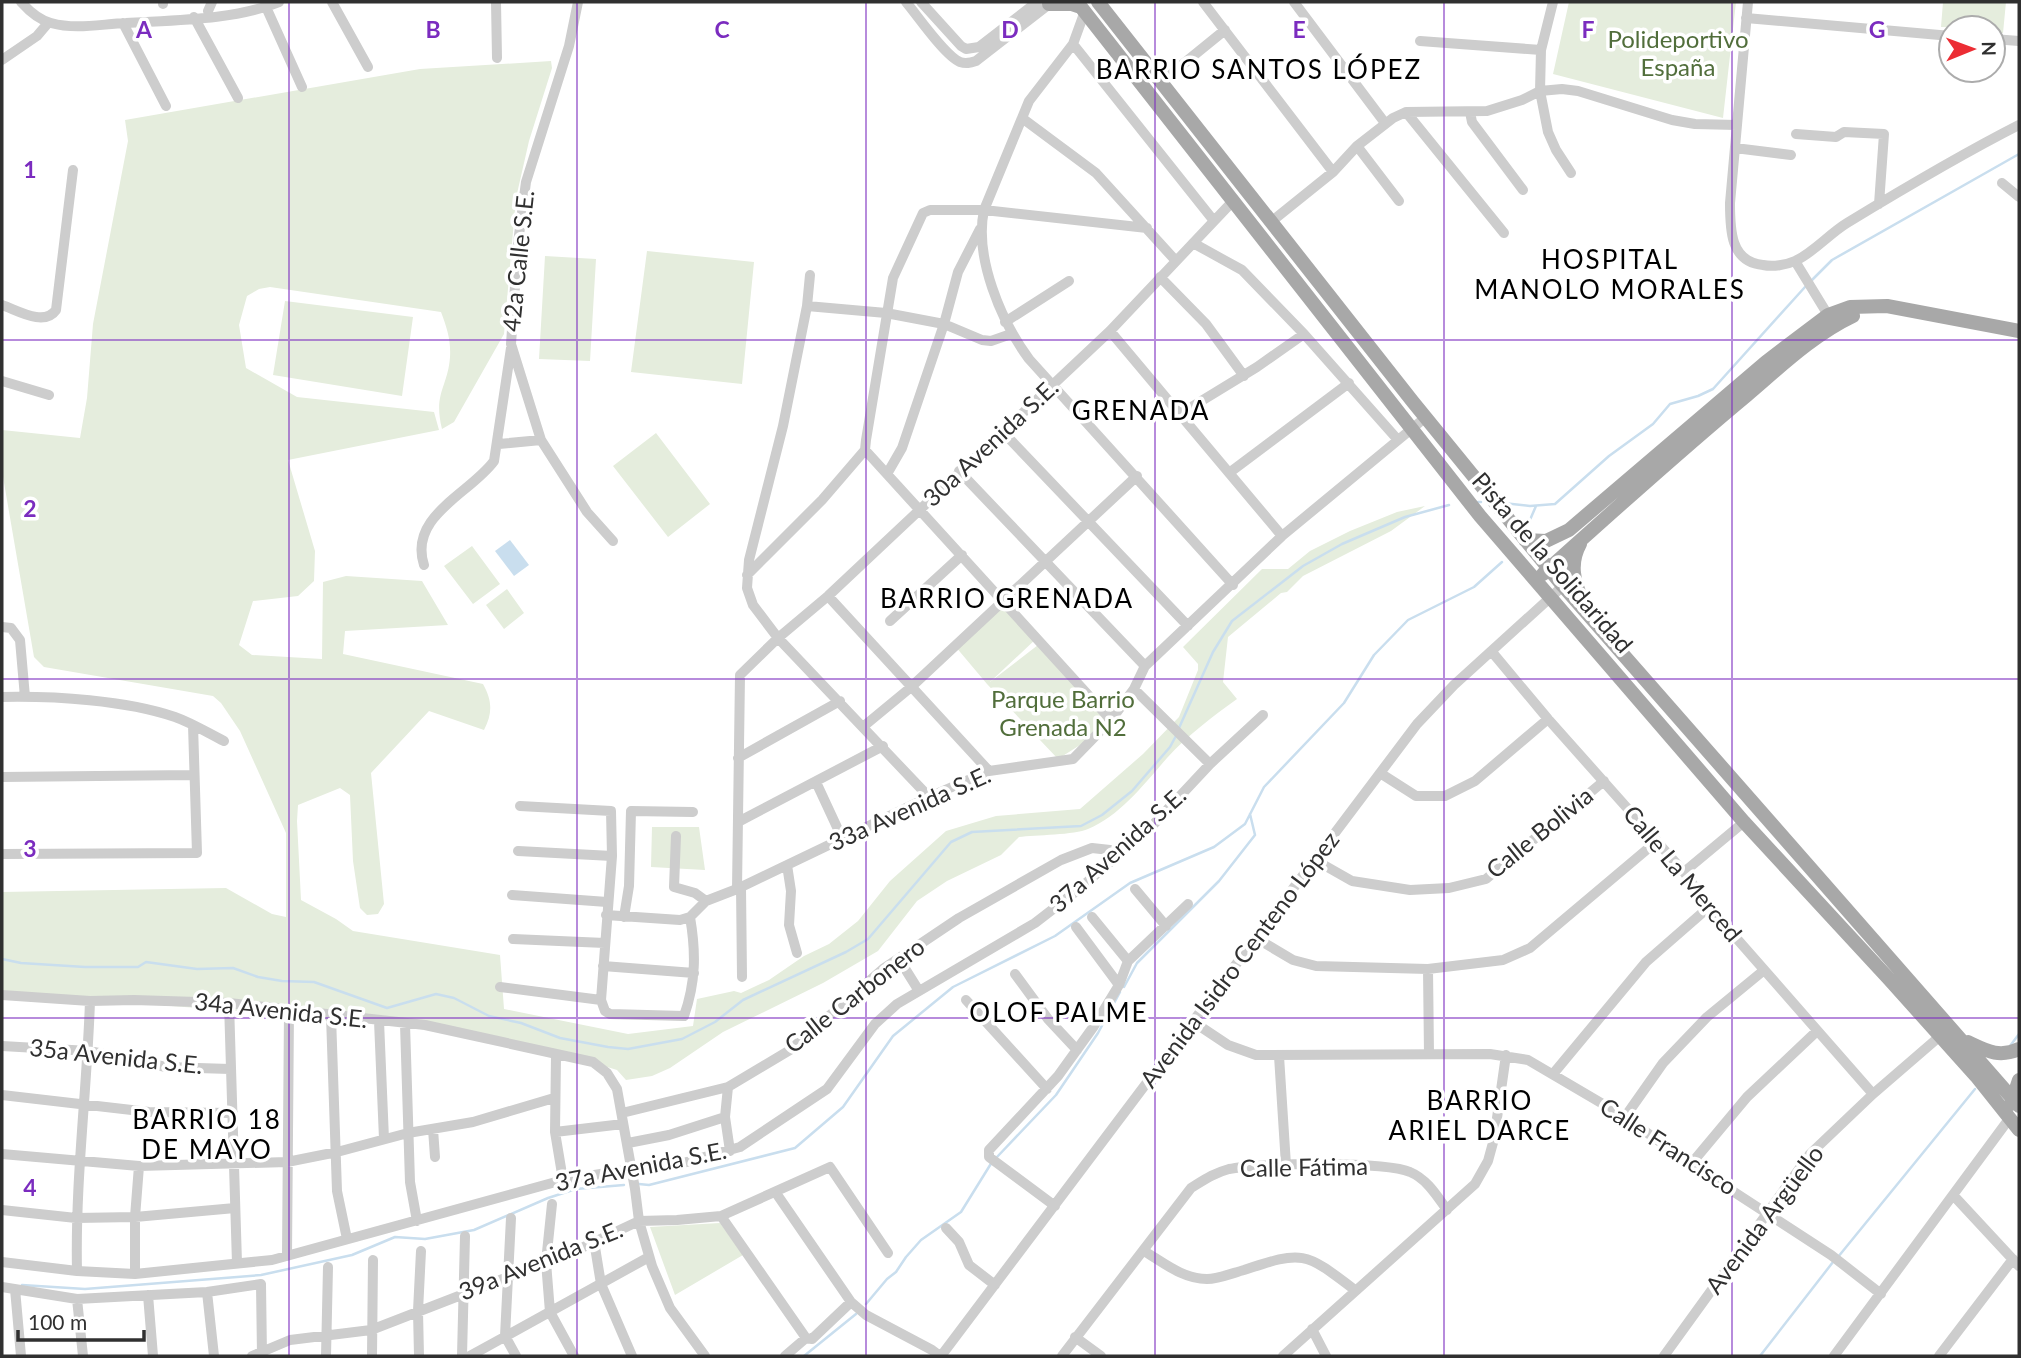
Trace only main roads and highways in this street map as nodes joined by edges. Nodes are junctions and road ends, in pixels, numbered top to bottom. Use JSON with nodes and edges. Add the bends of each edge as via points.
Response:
{"nodes":[{"id":1,"x":1098,"y":2,"type":"edge"},
{"id":2,"x":1046,"y":3,"type":"edge"},
{"id":3,"x":1081,"y":7,"type":"edge"},
{"id":4,"x":1828,"y":316,"type":"junction"},
{"id":5,"x":1853,"y":316,"type":"junction"},
{"id":6,"x":2019,"y":331,"type":"edge"},
{"id":7,"x":2019,"y":339,"type":"edge"},
{"id":8,"x":1813,"y":340,"type":"junction"},
{"id":9,"x":1588,"y":532,"type":"junction"},
{"id":10,"x":1525,"y":540,"type":"junction"},
{"id":11,"x":1549,"y":569,"type":"junction"},
{"id":12,"x":1535,"y":582,"type":"junction"},
{"id":13,"x":1589,"y":615,"type":"junction"},
{"id":14,"x":1961,"y":1038,"type":"junction"},
{"id":15,"x":2019,"y":1049,"type":"edge"},
{"id":16,"x":2019,"y":1080,"type":"edge"},
{"id":17,"x":2016,"y":1112,"type":"edge"}],
"edges":[{"from":1,"to":10,"type":"main road","name":"Pista de la Solidaridad"},
{"from":2,"to":3,"type":"main road"},
{"from":3,"to":12,"type":"main road","name":"Pista de la Solidaridad"},
{"from":4,"to":5,"type":"main road"},
{"from":4,"to":6,"type":"main road","via":[[1850,307],[1887,306]]},
{"from":4,"to":8,"type":"main road"},
{"from":4,"to":10,"type":"main road","via":[[1766,362],[1569,530],[1546,541]]},
{"from":5,"to":7,"type":"main road","via":[[1900,316]]},
{"from":5,"to":8,"type":"main road"},
{"from":8,"to":9,"type":"main road"},
{"from":9,"to":11,"type":"main road"},
{"from":9,"to":13,"type":"main road","via":[[1576,551],[1573,569]]},
{"from":10,"to":11,"type":"main road","name":"Pista de la Solidaridad"},
{"from":11,"to":12,"type":"main road"},
{"from":11,"to":13,"type":"main road","name":"Pista de la Solidaridad"},
{"from":12,"to":17,"type":"main road","name":"Pista de la Solidaridad","via":[[1939,1037]]},
{"from":13,"to":14,"type":"main road","name":"Pista de la Solidaridad"},
{"from":14,"to":15,"type":"main road","via":[[1996,1054]]},
{"from":14,"to":17,"type":"main road","name":"Pista de la Solidaridad"},
{"from":16,"to":17,"type":"main road"}]}
